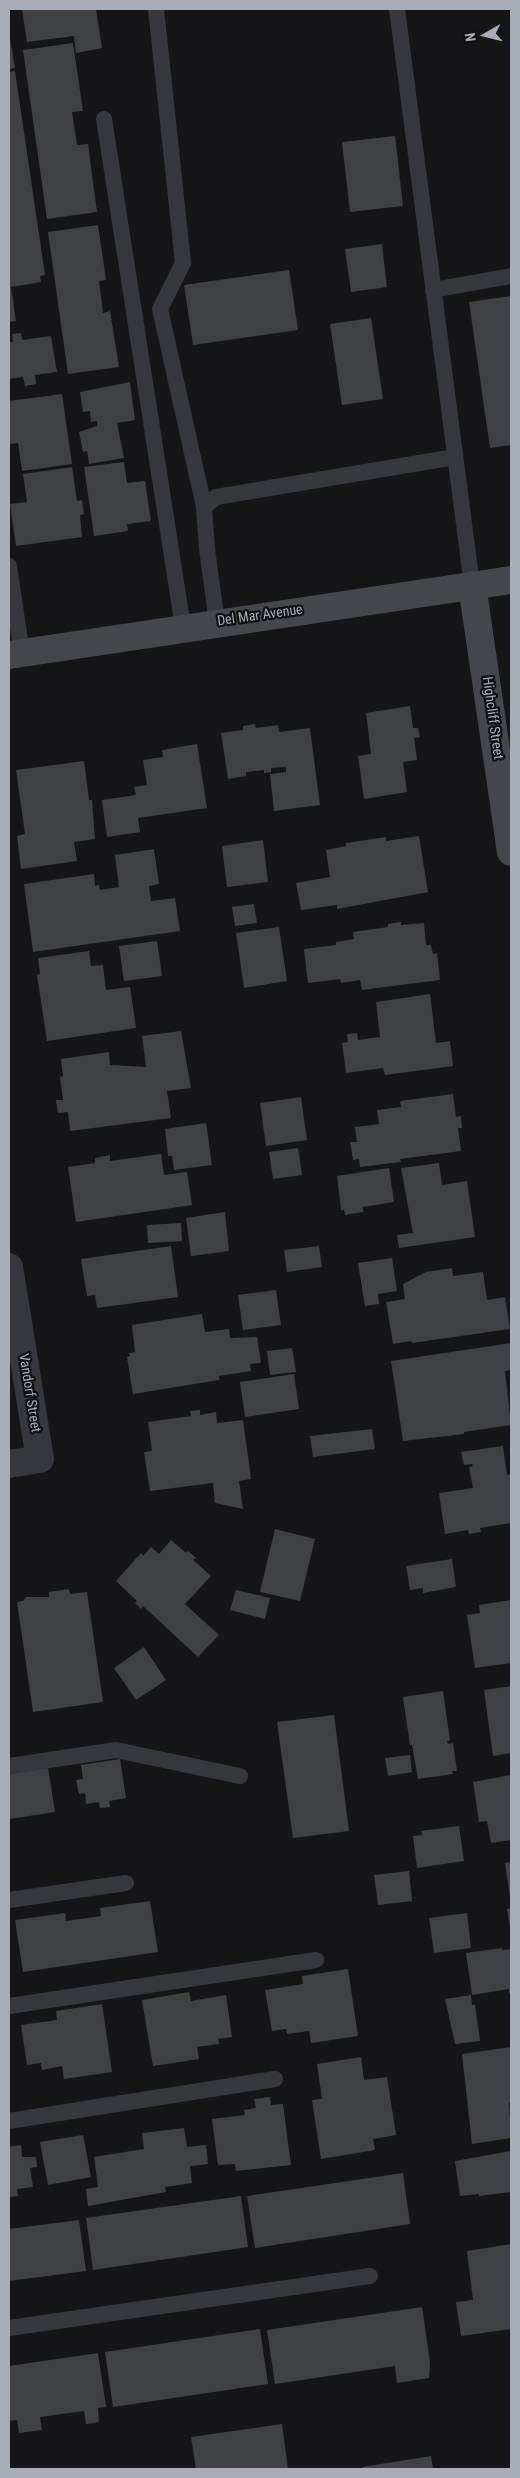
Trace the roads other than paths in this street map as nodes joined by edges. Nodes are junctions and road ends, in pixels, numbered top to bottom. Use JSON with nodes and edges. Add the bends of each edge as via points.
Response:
{"nodes":[{"id":1,"x":156,"y":9,"type":"edge"},
{"id":2,"x":397,"y":9,"type":"edge"},
{"id":3,"x":104,"y":120,"type":"dead end"},
{"id":4,"x":511,"y":276,"type":"edge"},
{"id":5,"x":433,"y":290,"type":"junction"},
{"id":6,"x":455,"y":457,"type":"junction"},
{"id":7,"x":204,"y":507,"type":"junction"},
{"id":8,"x":9,"y":566,"type":"edge"},
{"id":9,"x":511,"y":580,"type":"edge"},
{"id":10,"x":472,"y":585,"type":"junction"},
{"id":11,"x":217,"y":623,"type":"junction"},
{"id":12,"x":183,"y":627,"type":"junction"},
{"id":13,"x":15,"y":655,"type":"edge"},
{"id":14,"x":511,"y":852,"type":"edge"},
{"id":15,"x":9,"y":1267,"type":"edge"},
{"id":16,"x":9,"y":1464,"type":"edge"},
{"id":17,"x":9,"y":1766,"type":"edge"},
{"id":18,"x":240,"y":1776,"type":"dead end"},
{"id":19,"x":126,"y":1883,"type":"dead end"},
{"id":20,"x":9,"y":1900,"type":"edge"},
{"id":21,"x":316,"y":1960,"type":"dead end"},
{"id":22,"x":9,"y":2006,"type":"edge"},
{"id":23,"x":275,"y":2078,"type":"dead end"},
{"id":24,"x":9,"y":2121,"type":"edge"},
{"id":25,"x":370,"y":2276,"type":"dead end"},
{"id":26,"x":9,"y":2328,"type":"edge"}],
"edges":[{"from":1,"to":7,"type":"lane","via":[[183,263],[160,309]]},
{"from":2,"to":5,"type":"lane"},
{"from":3,"to":12,"type":"lane"},
{"from":4,"to":5,"type":"lane"},
{"from":5,"to":6,"type":"lane"},
{"from":6,"to":7,"type":"lane","via":[[216,496]]},
{"from":6,"to":10,"type":"lane"},
{"from":7,"to":11,"type":"lane"},
{"from":8,"to":13,"type":"lane"},
{"from":9,"to":10,"type":"main road","name":"Del Mar Avenue"},
{"from":10,"to":11,"type":"main road","name":"Del Mar Avenue"},
{"from":10,"to":14,"type":"main road","name":"Highcliff Street"},
{"from":11,"to":12,"type":"main road","name":"Del Mar Avenue"},
{"from":12,"to":13,"type":"main road","name":"Del Mar Avenue"},
{"from":15,"to":16,"type":"street","name":"Vandorf Street","via":[[40,1459]]},
{"from":17,"to":18,"type":"lane","via":[[116,1750]]},
{"from":19,"to":20,"type":"lane"},
{"from":21,"to":22,"type":"lane"},
{"from":23,"to":24,"type":"lane"},
{"from":25,"to":26,"type":"lane"}]}
